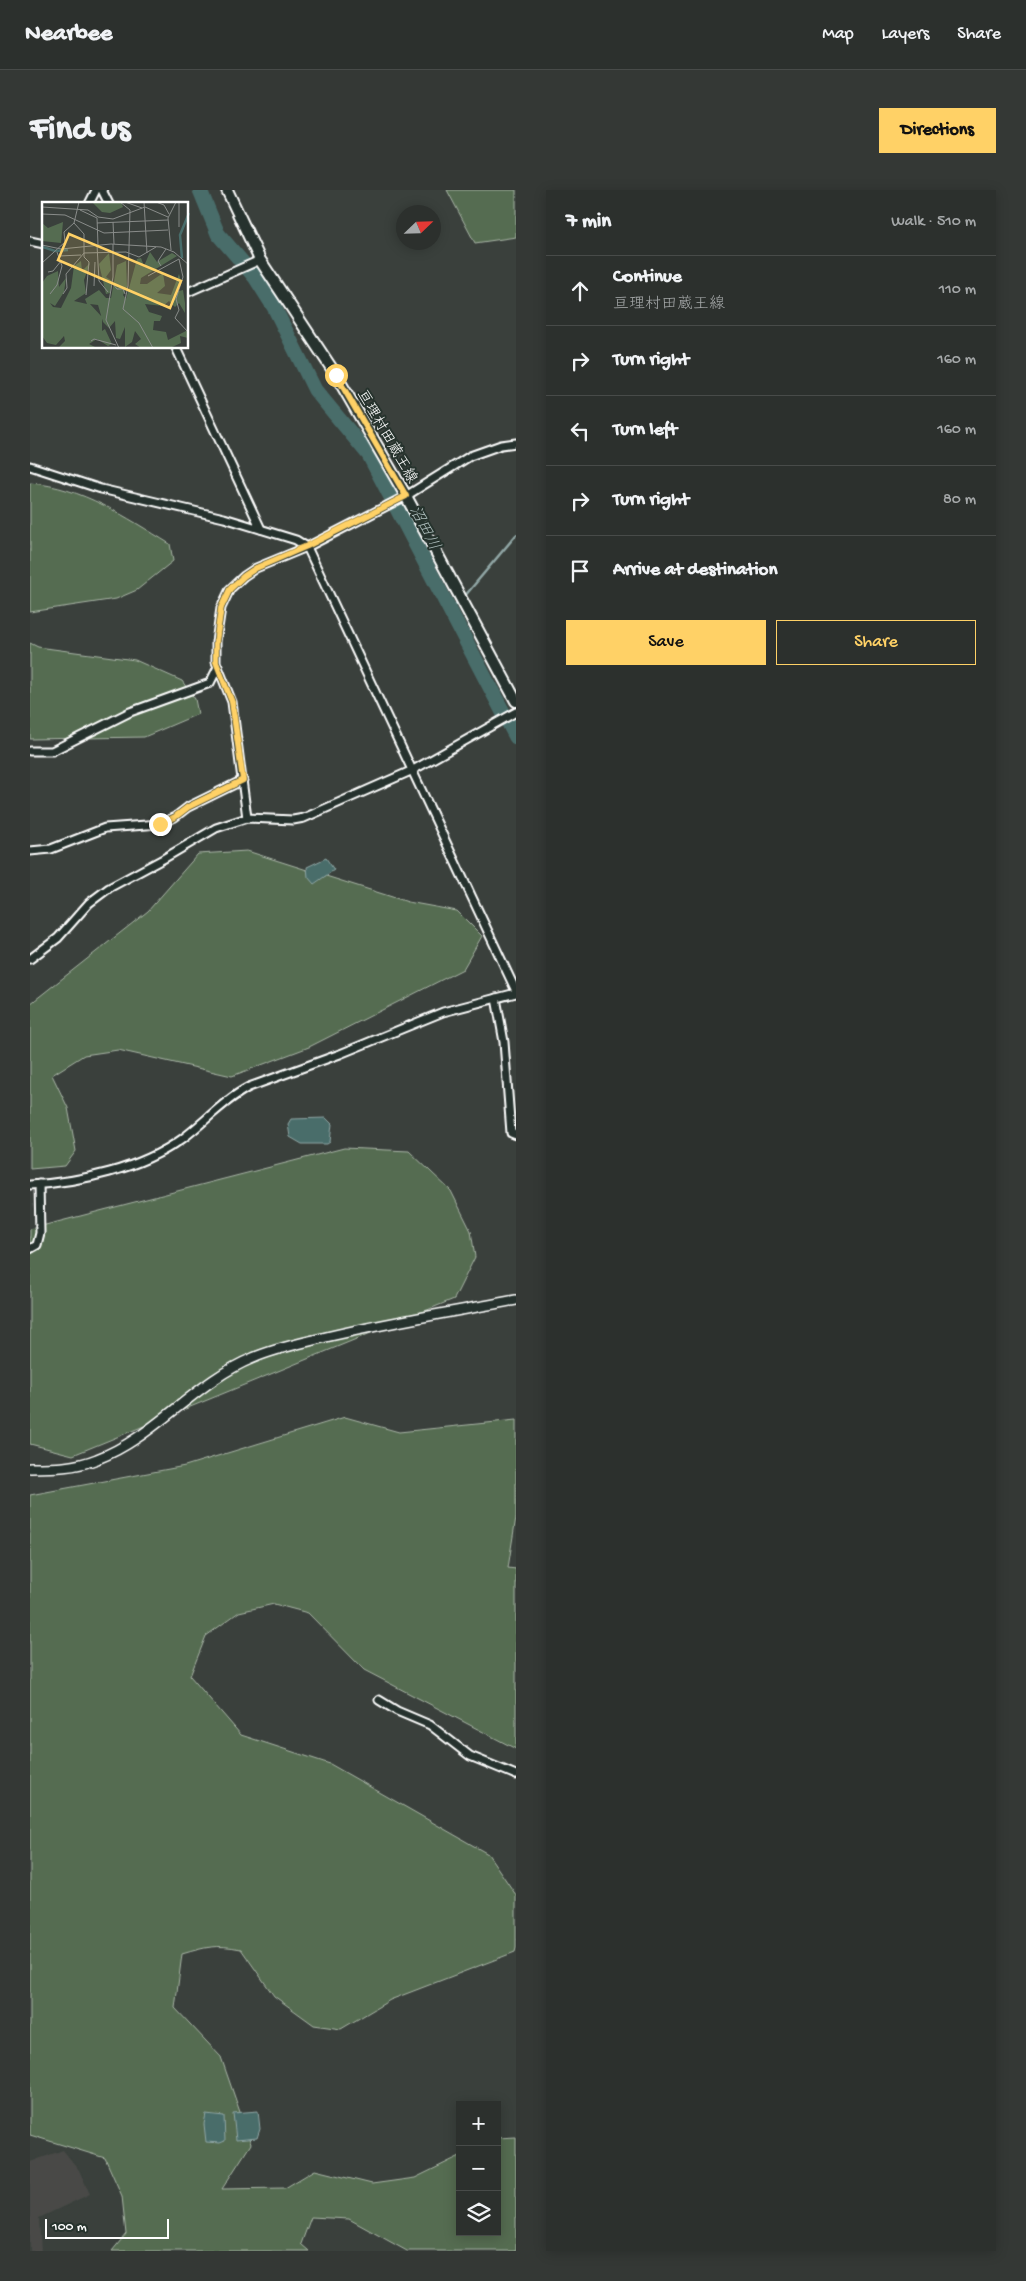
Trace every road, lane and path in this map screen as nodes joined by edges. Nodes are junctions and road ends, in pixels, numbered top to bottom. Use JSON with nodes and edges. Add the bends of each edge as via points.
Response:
{"nodes":[{"id":1,"x":96,"y":190,"type":"edge"},
{"id":2,"x":102,"y":190,"type":"edge"},
{"id":3,"x":228,"y":190,"type":"edge"},
{"id":4,"x":90,"y":202,"type":"edge"},
{"id":5,"x":108,"y":202,"type":"edge"},
{"id":6,"x":37,"y":242,"type":"edge"},
{"id":7,"x":30,"y":247,"type":"edge"},
{"id":8,"x":260,"y":260,"type":"junction"},
{"id":9,"x":189,"y":292,"type":"edge"},
{"id":10,"x":176,"y":349,"type":"edge"},
{"id":11,"x":516,"y":443,"type":"edge"},
{"id":12,"x":30,"y":466,"type":"edge"},
{"id":13,"x":406,"y":496,"type":"junction"},
{"id":14,"x":261,"y":529,"type":"junction"},
{"id":15,"x":307,"y":546,"type":"junction"},
{"id":16,"x":218,"y":667,"type":"junction"},
{"id":17,"x":516,"y":701,"type":"edge"},
{"id":18,"x":516,"y":712,"type":"edge"},
{"id":19,"x":30,"y":751,"type":"edge"},
{"id":20,"x":413,"y":770,"type":"junction"},
{"id":21,"x":243,"y":780,"type":"junction"},
{"id":22,"x":247,"y":818,"type":"junction"},
{"id":23,"x":30,"y":851,"type":"edge"},
{"id":24,"x":30,"y":959,"type":"edge"},
{"id":25,"x":516,"y":992,"type":"edge"},
{"id":26,"x":496,"y":998,"type":"junction"},
{"id":27,"x":516,"y":1135,"type":"edge"},
{"id":28,"x":40,"y":1184,"type":"junction"},
{"id":29,"x":30,"y":1185,"type":"edge"},
{"id":30,"x":30,"y":1249,"type":"edge"},
{"id":31,"x":516,"y":1300,"type":"edge"},
{"id":32,"x":30,"y":1468,"type":"edge"},
{"id":33,"x":379,"y":1700,"type":"dead end"},
{"id":34,"x":516,"y":1775,"type":"edge"}],
"edges":[{"from":1,"to":4,"type":"street"},
{"from":2,"to":5,"type":"street"},
{"from":3,"to":8,"type":"main road","name":"亘理村田蔵王線"},
{"from":6,"to":7,"type":"street"},
{"from":8,"to":9,"type":"street"},
{"from":8,"to":13,"type":"main road","name":"亘理村田蔵王線","via":[[336,375]]},
{"from":10,"to":14,"type":"street"},
{"from":11,"to":13,"type":"street","via":[[470,456]]},
{"from":12,"to":14,"type":"street","via":[[101,488]]},
{"from":13,"to":15,"type":"street"},
{"from":13,"to":17,"type":"main road","name":"亘理村田蔵王線"},
{"from":14,"to":15,"type":"street"},
{"from":15,"to":16,"type":"street","via":[[256,568],[230,589],[221,608],[216,642]]},
{"from":15,"to":20,"type":"street"},
{"from":16,"to":19,"type":"street","via":[[210,684],[111,720],[52,751]]},
{"from":16,"to":21,"type":"street","via":[[232,702]]},
{"from":18,"to":20,"type":"street"},
{"from":20,"to":22,"type":"street","via":[[304,818]]},
{"from":20,"to":25,"type":"street"},
{"from":21,"to":22,"type":"street"},
{"from":21,"to":23,"type":"street","via":[[160,824],[105,828],[51,849]]},
{"from":22,"to":24,"type":"street","via":[[216,828],[117,882],[89,903],[58,938]]},
{"from":25,"to":26,"type":"street"},
{"from":26,"to":27,"type":"street","via":[[504,1042],[511,1133]]},
{"from":26,"to":28,"type":"street","via":[[443,1012],[238,1093],[182,1139],[128,1167]]},
{"from":28,"to":29,"type":"street"},
{"from":28,"to":30,"type":"street","via":[[40,1233],[37,1245]]},
{"from":31,"to":32,"type":"street","via":[[353,1331],[252,1358],[215,1379],[127,1444],[98,1459],[66,1468]]},
{"from":33,"to":34,"type":"street","via":[[430,1725],[470,1756]]}]}
